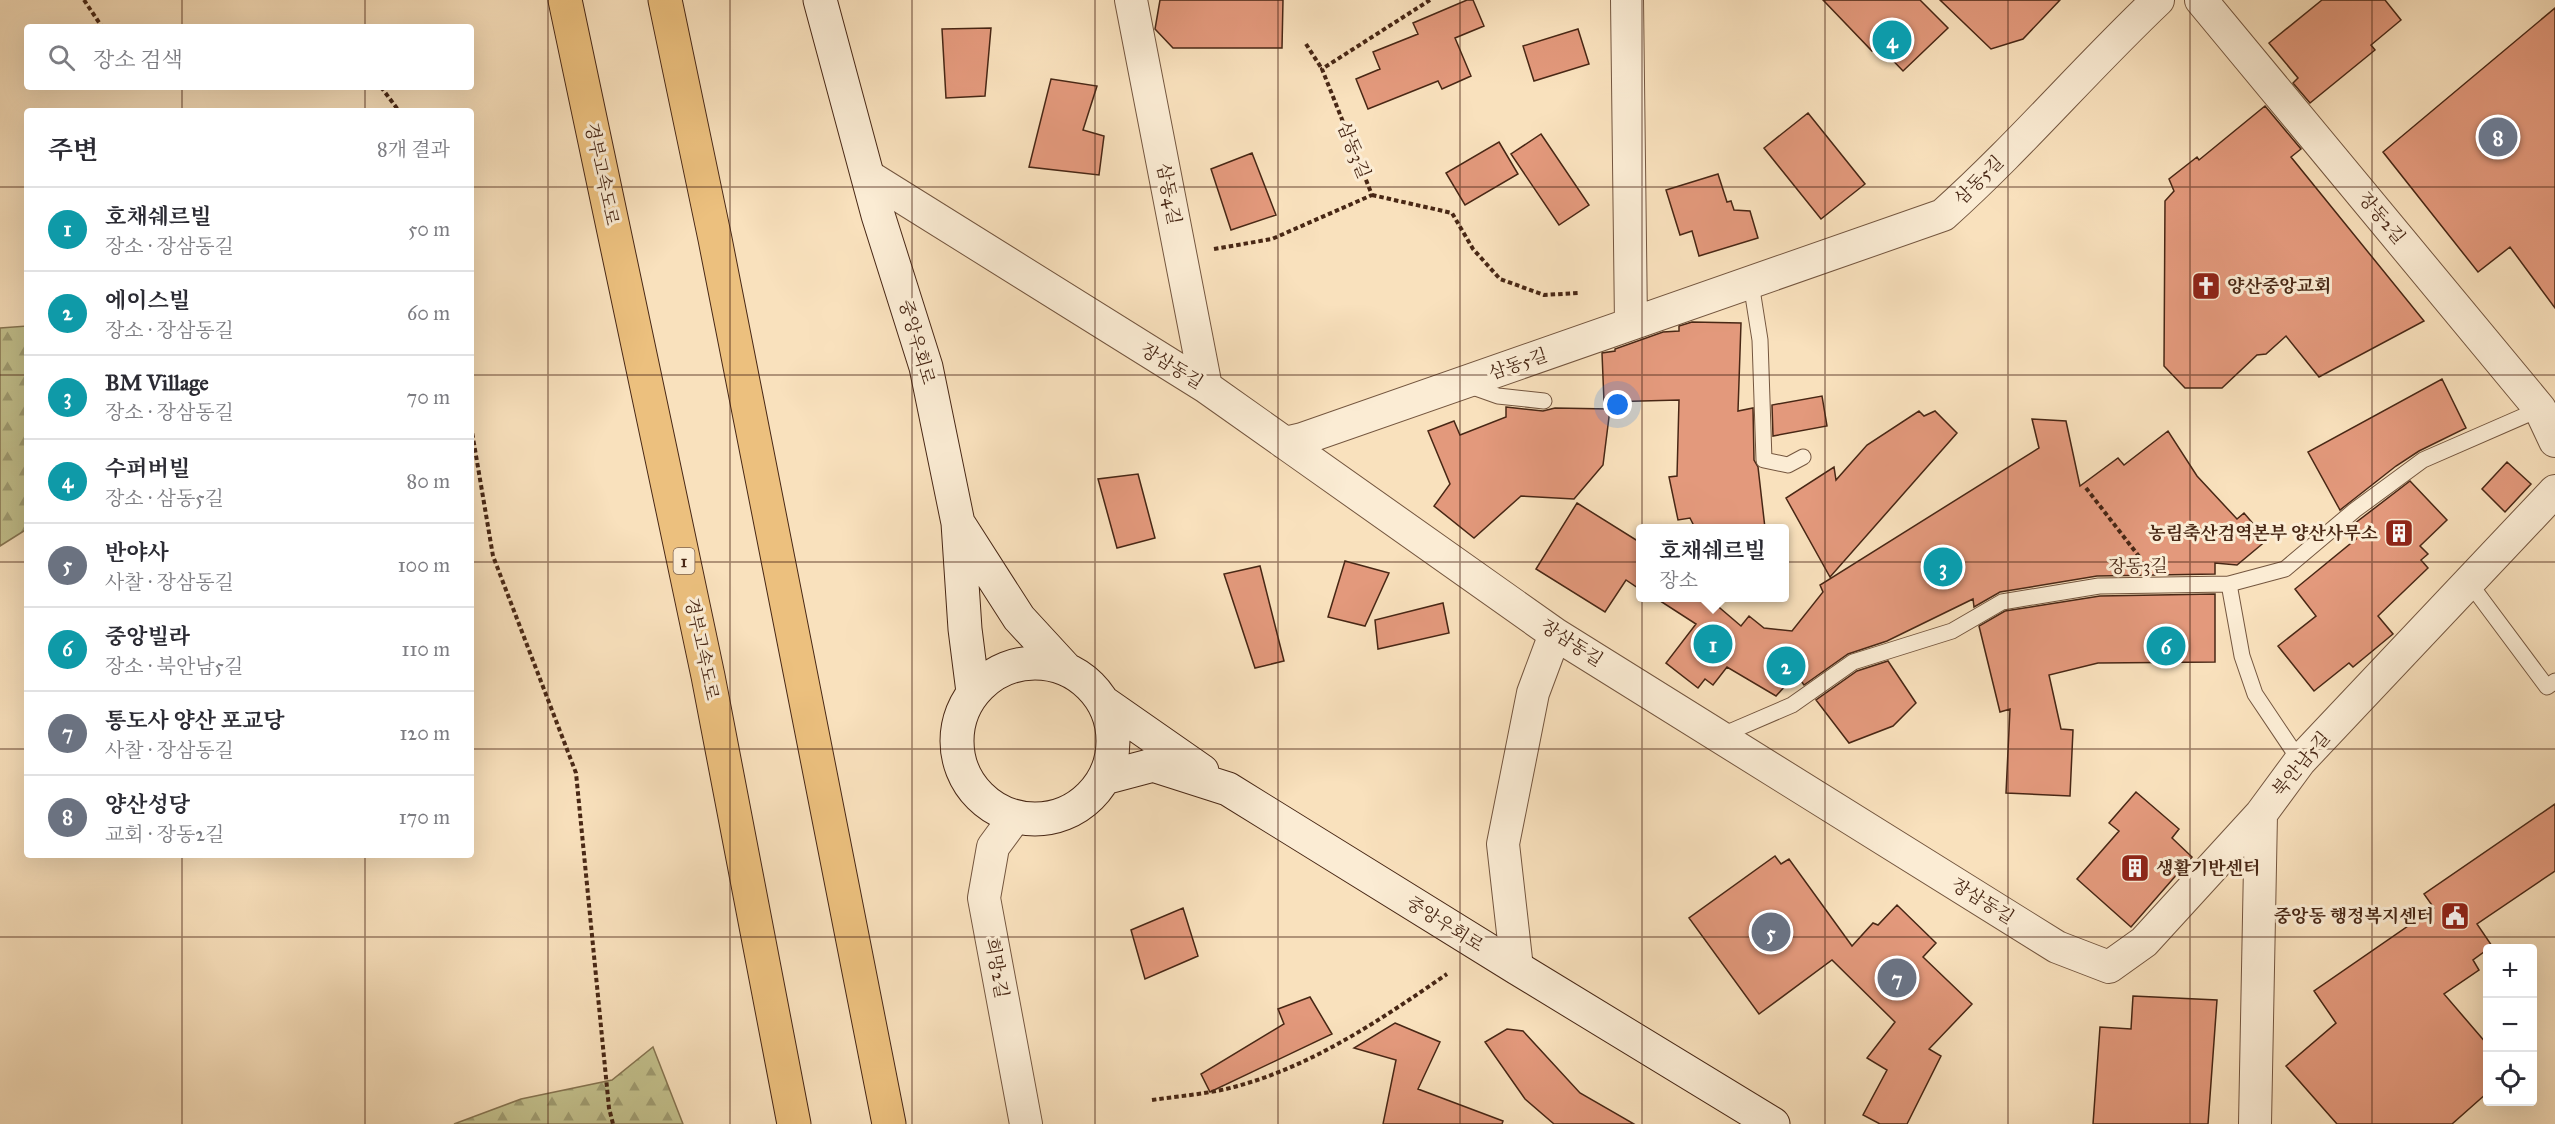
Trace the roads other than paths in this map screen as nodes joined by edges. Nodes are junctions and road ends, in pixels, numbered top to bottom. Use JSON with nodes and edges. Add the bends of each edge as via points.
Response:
{"nodes":[{"id":1,"x":565,"y":0,"type":"edge"},
{"id":2,"x":665,"y":0,"type":"edge"},
{"id":3,"x":820,"y":0,"type":"edge"},
{"id":4,"x":1131,"y":0,"type":"edge"},
{"id":5,"x":1627,"y":0,"type":"edge"},
{"id":6,"x":2158,"y":0,"type":"edge"},
{"id":7,"x":2201,"y":0,"type":"edge"},
{"id":8,"x":868,"y":176,"type":"junction"},
{"id":9,"x":1751,"y":282,"type":"junction"},
{"id":10,"x":1631,"y":324,"type":"junction"},
{"id":11,"x":1461,"y":384,"type":"junction"},
{"id":12,"x":1206,"y":387,"type":"junction"},
{"id":13,"x":1544,"y":401,"type":"dead end"},
{"id":14,"x":2540,"y":409,"type":"junction"},
{"id":15,"x":2555,"y":441,"type":"edge"},
{"id":16,"x":1285,"y":443,"type":"junction"},
{"id":17,"x":1803,"y":457,"type":"dead end"},
{"id":18,"x":2555,"y":491,"type":"edge"},
{"id":19,"x":958,"y":523,"type":"junction"},
{"id":20,"x":2468,"y":581,"type":"junction"},
{"id":21,"x":2229,"y":584,"type":"junction"},
{"id":22,"x":1555,"y":634,"type":"junction"},
{"id":23,"x":1066,"y":669,"type":"junction"},
{"id":24,"x":2555,"y":681,"type":"edge"},
{"id":25,"x":973,"y":692,"type":"junction"},
{"id":26,"x":1103,"y":702,"type":"junction"},
{"id":27,"x":1720,"y":736,"type":"junction"},
{"id":28,"x":2300,"y":761,"type":"junction"},
{"id":29,"x":1104,"y":778,"type":"junction"},
{"id":30,"x":1228,"y":789,"type":"junction"},
{"id":31,"x":2261,"y":814,"type":"junction"},
{"id":32,"x":1015,"y":817,"type":"junction"},
{"id":33,"x":1517,"y":968,"type":"junction"},
{"id":34,"x":794,"y":1124,"type":"edge"},
{"id":35,"x":889,"y":1124,"type":"edge"},
{"id":36,"x":1026,"y":1124,"type":"edge"},
{"id":37,"x":1773,"y":1124,"type":"edge"},
{"id":38,"x":2255,"y":1124,"type":"edge"}],
"edges":[{"from":1,"to":34,"type":"highway","name":"경부고속도로","number":"1","via":[[708,676]]},
{"from":2,"to":35,"type":"highway"},
{"from":3,"to":8,"type":"main road","name":"중앙우회로"},
{"from":4,"to":12,"type":"street","name":"삼동4길"},
{"from":5,"to":10,"type":"street"},
{"from":6,"to":9,"type":"street","name":"삼동5길","via":[[1943,214]]},
{"from":7,"to":14,"type":"street","name":"장동2길"},
{"from":8,"to":12,"type":"street","name":"장삼동길"},
{"from":8,"to":19,"type":"main road","name":"중앙우회로","via":[[926,367]]},
{"from":9,"to":10,"type":"street","name":"삼동5길"},
{"from":9,"to":17,"type":"lane","via":[[1760,340],[1764,460],[1788,465]]},
{"from":10,"to":11,"type":"street","name":"삼동5길"},
{"from":11,"to":13,"type":"lane","via":[[1497,396]]},
{"from":11,"to":16,"type":"street","name":"삼동5길"},
{"from":12,"to":16,"type":"street","name":"장삼동길"},
{"from":14,"to":15,"type":"street","name":"장동2길"},
{"from":14,"to":21,"type":"lane","name":"장동3길","via":[[2423,460],[2285,569]]},
{"from":16,"to":22,"type":"street","name":"장삼동길"},
{"from":18,"to":20,"type":"street","name":"북안남5길"},
{"from":19,"to":23,"type":"main road","via":[[1019,618]]},
{"from":19,"to":25,"type":"main road","name":"중앙우회로"},
{"from":20,"to":24,"type":"lane","via":[[2547,687]]},
{"from":20,"to":28,"type":"street","name":"북안남5길"},
{"from":21,"to":27,"type":"lane","name":"장동3길","via":[[2099,586],[2002,602],[1952,631],[1853,662],[1792,705]]},
{"from":21,"to":28,"type":"lane","via":[[2242,656],[2255,694]]},
{"from":22,"to":27,"type":"street","name":"장삼동길"},
{"from":22,"to":33,"type":"street","via":[[1533,693],[1503,844]]},
{"from":23,"to":25,"type":"main road","via":[[1042,663],[1016,665],[992,675]]},
{"from":23,"to":26,"type":"main road","via":[[1087,682]]},
{"from":25,"to":32,"type":"main road","via":[[961,715],[956,741],[960,766],[972,789],[991,807]]},
{"from":26,"to":29,"type":"main road","via":[[1112,727],[1112,753]]},
{"from":26,"to":30,"type":"main road"},
{"from":27,"to":31,"type":"street","name":"장삼동길","via":[[2057,947],[2109,967],[2144,942]]},
{"from":28,"to":31,"type":"street","name":"북안남5길"},
{"from":29,"to":30,"type":"main road","name":"중앙우회로","via":[[1153,765]]},
{"from":29,"to":32,"type":"main road","via":[[1088,798],[1066,813],[1041,819]]},
{"from":30,"to":33,"type":"main road","name":"중앙우회로"},
{"from":31,"to":38,"type":"street","name":"북안남5길"},
{"from":32,"to":36,"type":"street","name":"희망2길","via":[[993,847],[984,898]]},
{"from":33,"to":37,"type":"main road","name":"중앙우회로"}]}
